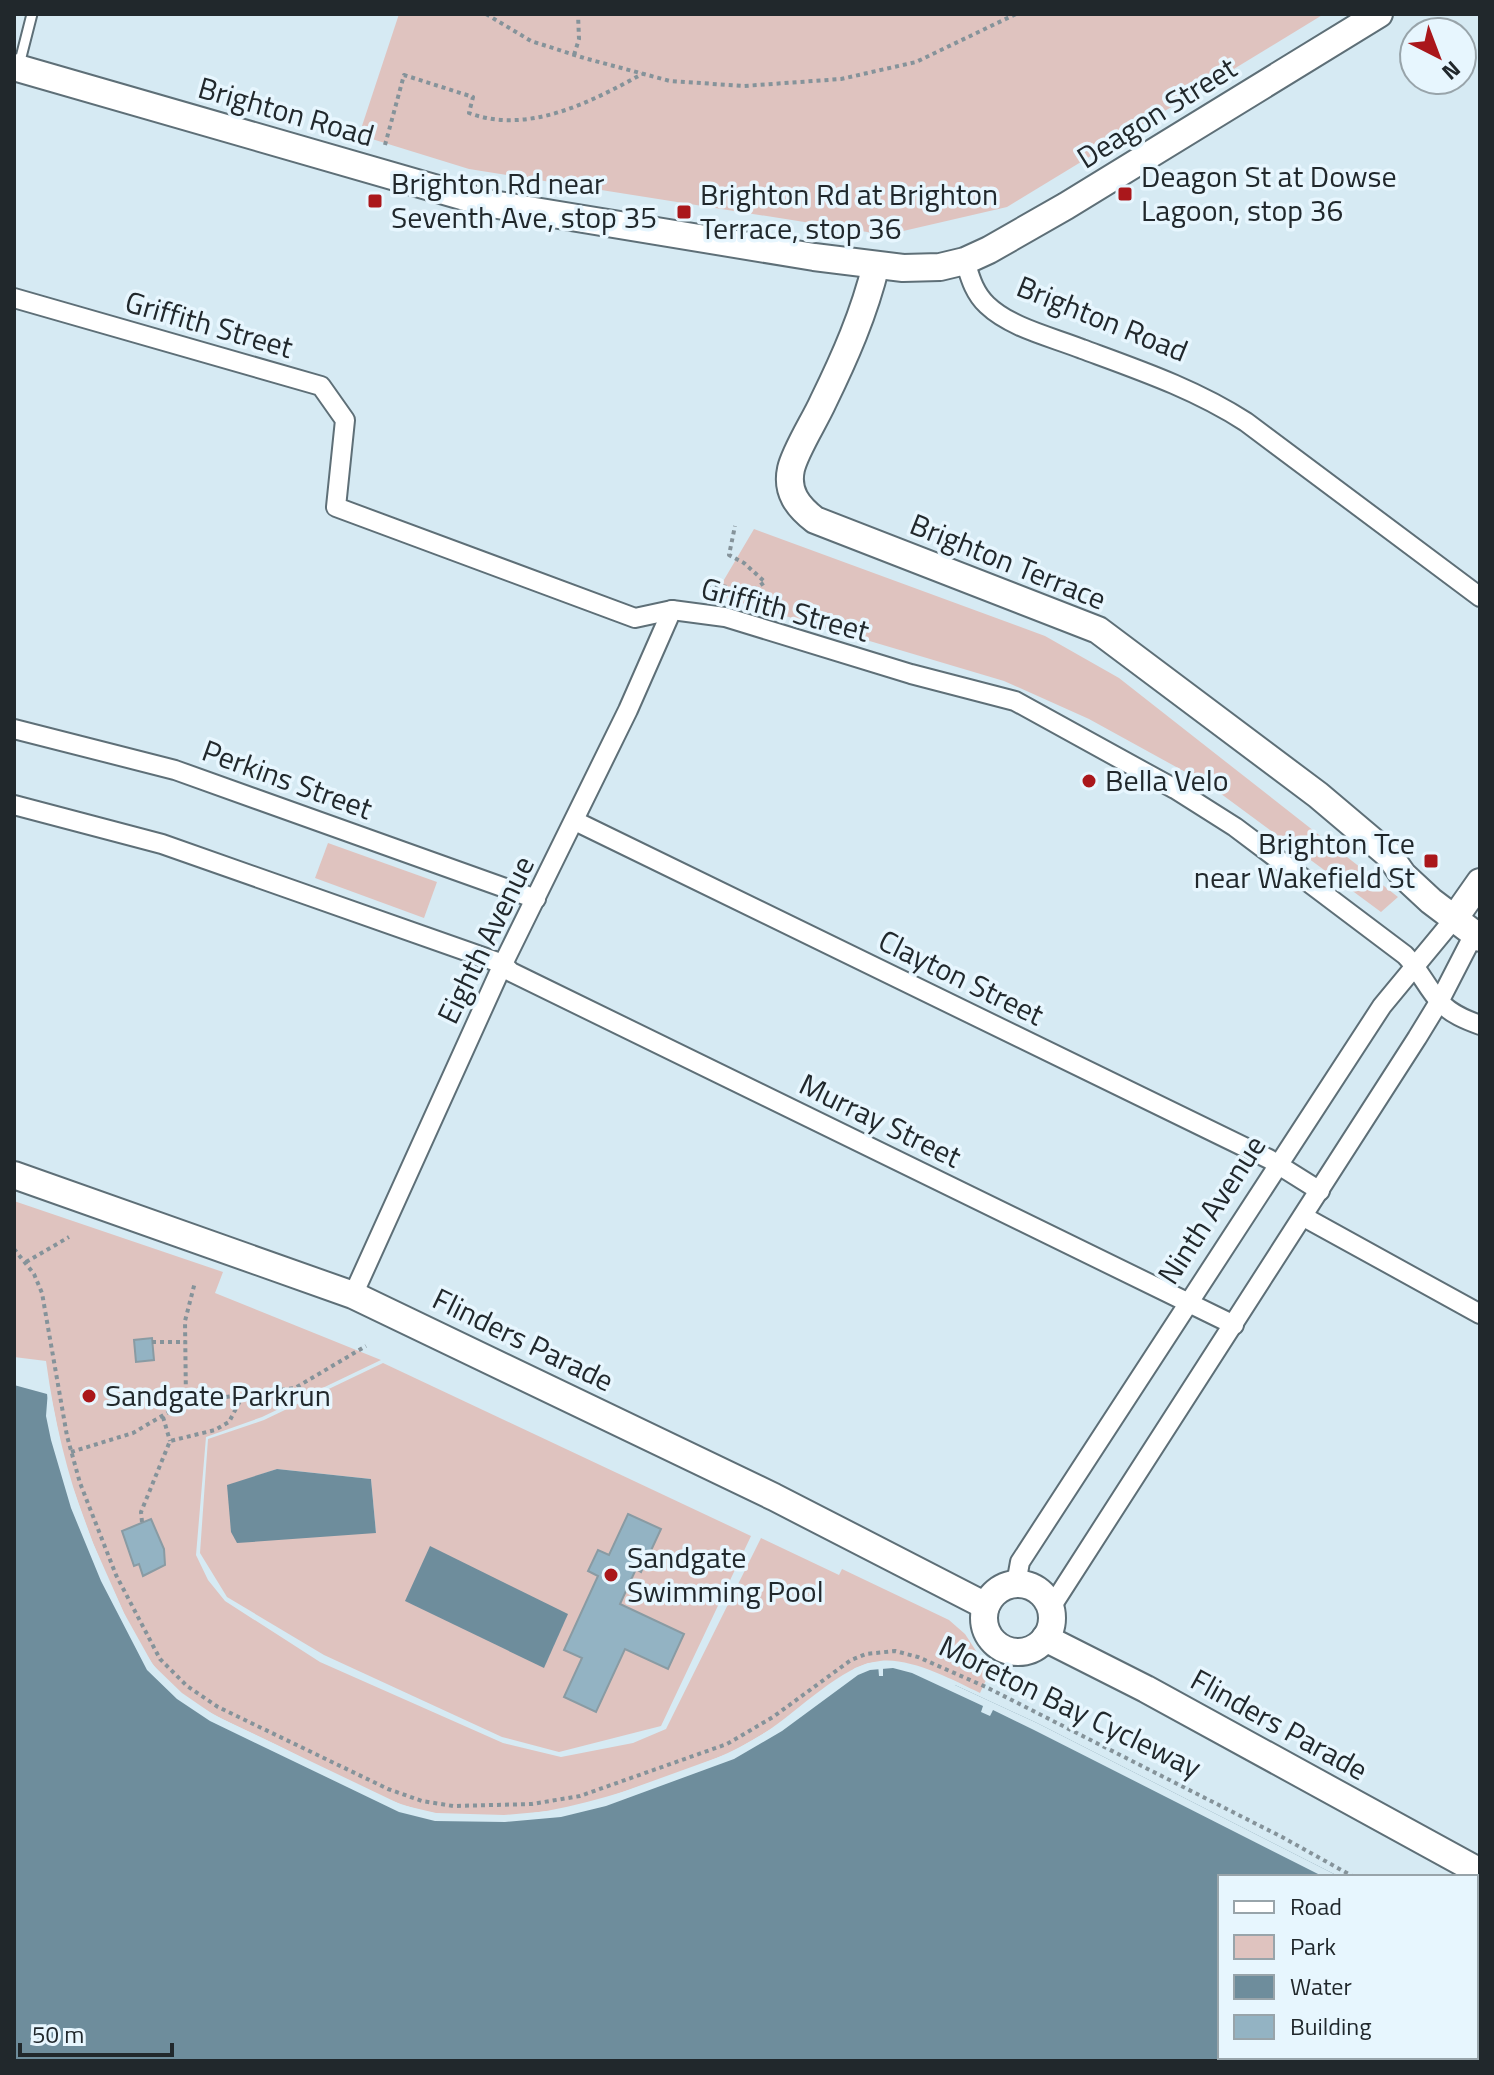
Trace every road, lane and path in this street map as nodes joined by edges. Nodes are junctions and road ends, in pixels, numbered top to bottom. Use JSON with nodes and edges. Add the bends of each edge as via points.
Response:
{"nodes":[{"id":1,"x":32,"y":14,"type":"edge"},
{"id":2,"x":486,"y":14,"type":"edge"},
{"id":3,"x":578,"y":14,"type":"edge"},
{"id":4,"x":1016,"y":14,"type":"edge"},
{"id":5,"x":1379,"y":14,"type":"edge"},
{"id":6,"x":574,"y":55,"type":"junction"},
{"id":7,"x":16,"y":67,"type":"edge"},
{"id":8,"x":642,"y":74,"type":"junction"},
{"id":9,"x":385,"y":145,"type":"dead end"},
{"id":10,"x":965,"y":261,"type":"junction"},
{"id":11,"x":876,"y":265,"type":"junction"},
{"id":12,"x":14,"y":298,"type":"edge"},
{"id":13,"x":735,"y":526,"type":"dead end"},
{"id":14,"x":1480,"y":597,"type":"edge"},
{"id":15,"x":703,"y":602,"type":"dead end"},
{"id":16,"x":672,"y":610,"type":"junction"},
{"id":17,"x":14,"y":729,"type":"edge"},
{"id":18,"x":14,"y":805,"type":"edge"},
{"id":19,"x":575,"y":821,"type":"junction"},
{"id":20,"x":1480,"y":882,"type":"edge"},
{"id":21,"x":536,"y":899,"type":"junction"},
{"id":22,"x":1472,"y":922,"type":"edge"},
{"id":23,"x":503,"y":964,"type":"junction"},
{"id":24,"x":1416,"y":966,"type":"junction"},
{"id":25,"x":1439,"y":1002,"type":"junction"},
{"id":26,"x":1480,"y":1025,"type":"edge"},
{"id":27,"x":1279,"y":1165,"type":"junction"},
{"id":28,"x":14,"y":1175,"type":"edge"},
{"id":29,"x":1320,"y":1191,"type":"junction"},
{"id":30,"x":1304,"y":1217,"type":"junction"},
{"id":31,"x":69,"y":1237,"type":"dead end"},
{"id":32,"x":14,"y":1249,"type":"edge"},
{"id":33,"x":25,"y":1262,"type":"junction"},
{"id":34,"x":195,"y":1282,"type":"dead end"},
{"id":35,"x":353,"y":1295,"type":"junction"},
{"id":36,"x":1190,"y":1304,"type":"junction"},
{"id":37,"x":1480,"y":1314,"type":"edge"},
{"id":38,"x":1234,"y":1325,"type":"junction"},
{"id":39,"x":152,"y":1342,"type":"dead end"},
{"id":40,"x":186,"y":1342,"type":"junction"},
{"id":41,"x":366,"y":1346,"type":"dead end"},
{"id":42,"x":243,"y":1395,"type":"junction"},
{"id":43,"x":186,"y":1402,"type":"junction"},
{"id":44,"x":163,"y":1416,"type":"junction"},
{"id":45,"x":170,"y":1441,"type":"junction"},
{"id":46,"x":71,"y":1452,"type":"junction"},
{"id":47,"x":142,"y":1522,"type":"dead end"},
{"id":48,"x":1016,"y":1584,"type":"junction"},
{"id":49,"x":986,"y":1606,"type":"junction"},
{"id":50,"x":1050,"y":1609,"type":"junction"},
{"id":51,"x":1045,"y":1638,"type":"junction"},
{"id":52,"x":1480,"y":1872,"type":"edge"},
{"id":53,"x":1350,"y":1875,"type":"edge"}],
"edges":[{"from":1,"to":7,"type":"lane"},
{"from":2,"to":6,"type":"path","via":[[531,41]]},
{"from":3,"to":6,"type":"path"},
{"from":4,"to":8,"type":"path","via":[[916,62],[841,79],[744,86]]},
{"from":5,"to":10,"type":"main road","name":"Deagon Street","via":[[1066,206]]},
{"from":6,"to":8,"type":"path"},
{"from":7,"to":11,"type":"main road","name":"Brighton Road","via":[[486,203]]},
{"from":8,"to":9,"type":"path","via":[[580,105],[524,120],[469,113],[473,97],[404,75]]},
{"from":10,"to":11,"type":"main road","name":"Brighton Road","via":[[940,267]]},
{"from":10,"to":14,"type":"street","name":"Brighton Road","via":[[973,286],[1002,315],[1213,401]]},
{"from":11,"to":22,"type":"main road","name":"Brighton Terrace","via":[[851,346],[791,468],[791,491],[798,506],[815,520],[1098,630],[1318,795],[1389,855],[1411,864]]},
{"from":12,"to":16,"type":"street","name":"Griffith Street","via":[[321,386],[345,420],[336,507],[635,618]]},
{"from":13,"to":15,"type":"path","via":[[729,555],[765,582],[752,591],[715,585]]},
{"from":16,"to":19,"type":"street","name":"Eighth Avenue"},
{"from":16,"to":24,"type":"street","name":"Griffith Street","via":[[725,617],[1015,701],[1235,827]]},
{"from":17,"to":21,"type":"street","name":"Perkins Street","via":[[175,770]]},
{"from":18,"to":23,"type":"street","via":[[162,844]]},
{"from":19,"to":21,"type":"street","name":"Eighth Avenue"},
{"from":19,"to":27,"type":"street","name":"Clayton Street"},
{"from":20,"to":22,"type":"main road","name":"Ninth Avenue"},
{"from":21,"to":23,"type":"street","name":"Eighth Avenue"},
{"from":22,"to":24,"type":"street","name":"Ninth Avenue"},
{"from":22,"to":25,"type":"street","name":"Ninth Avenue"},
{"from":23,"to":35,"type":"street","name":"Eighth Avenue"},
{"from":23,"to":36,"type":"street","name":"Murray Street"},
{"from":24,"to":25,"type":"street","name":"Griffith Street"},
{"from":24,"to":27,"type":"street","name":"Ninth Avenue","via":[[1382,1006]]},
{"from":25,"to":26,"type":"street"},
{"from":25,"to":29,"type":"street","name":"Ninth Avenue"},
{"from":27,"to":29,"type":"street","name":"Clayton Street"},
{"from":27,"to":36,"type":"street","name":"Ninth Avenue"},
{"from":28,"to":35,"type":"main road","name":"Flinders Parade"},
{"from":29,"to":30,"type":"street","name":"Ninth Avenue"},
{"from":30,"to":37,"type":"street"},
{"from":30,"to":38,"type":"street","name":"Ninth Avenue"},
{"from":31,"to":33,"type":"path"},
{"from":32,"to":33,"type":"path","name":"Moreton Bay Cycleway"},
{"from":33,"to":46,"type":"path","name":"Moreton Bay Cycleway","via":[[42,1293]]},
{"from":34,"to":40,"type":"path","via":[[185,1321]]},
{"from":35,"to":49,"type":"main road","name":"Flinders Parade","via":[[750,1485]]},
{"from":36,"to":38,"type":"street","name":"Murray Street"},
{"from":36,"to":48,"type":"street","name":"Ninth Avenue","via":[[1020,1562]]},
{"from":38,"to":50,"type":"street","name":"Ninth Avenue"},
{"from":39,"to":40,"type":"path"},
{"from":40,"to":43,"type":"path"},
{"from":41,"to":42,"type":"path","via":[[295,1388]]},
{"from":42,"to":43,"type":"path"},
{"from":42,"to":45,"type":"path","via":[[229,1422]]},
{"from":43,"to":44,"type":"path"},
{"from":44,"to":45,"type":"path"},
{"from":44,"to":46,"type":"path","via":[[133,1433]]},
{"from":45,"to":47,"type":"path","via":[[141,1512]]},
{"from":46,"to":53,"type":"path","name":"Moreton Bay Cycleway","via":[[116,1575],[150,1643],[173,1674],[218,1707],[405,1796],[453,1806],[504,1806],[601,1791],[727,1744],[851,1660],[895,1651],[986,1687]]},
{"from":48,"to":49,"type":"main road","via":[[998,1591]]},
{"from":48,"to":50,"type":"main road","via":[[1038,1591]]},
{"from":49,"to":51,"type":"main road","via":[[989,1637],[1006,1651],[1028,1651]]},
{"from":50,"to":51,"type":"main road"},
{"from":51,"to":52,"type":"main road","name":"Flinders Parade"}]}
